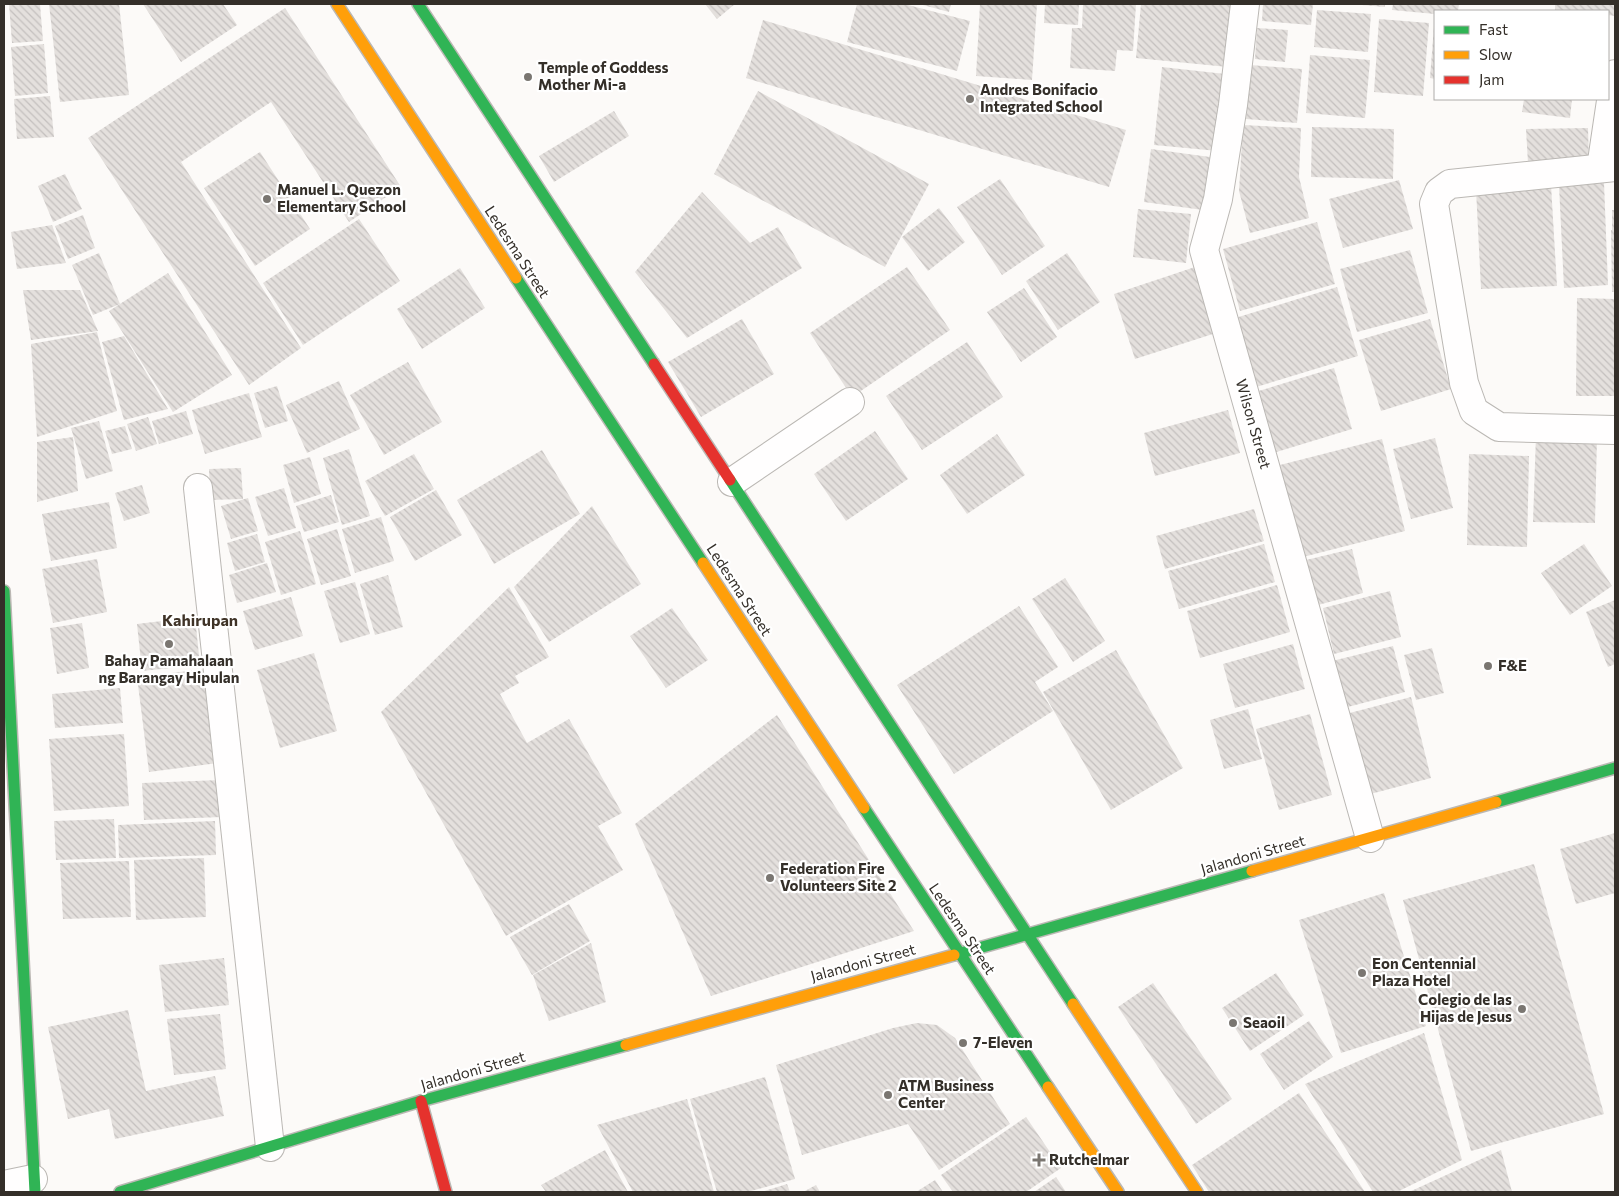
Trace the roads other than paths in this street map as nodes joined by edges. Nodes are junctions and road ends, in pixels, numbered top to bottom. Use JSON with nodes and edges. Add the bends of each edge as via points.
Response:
{"nodes":[{"id":1,"x":336,"y":4,"type":"edge"},
{"id":2,"x":418,"y":4,"type":"edge"},
{"id":3,"x":1245,"y":4,"type":"edge"},
{"id":4,"x":1615,"y":74,"type":"edge"},
{"id":5,"x":1608,"y":167,"type":"edge"},
{"id":6,"x":850,"y":402,"type":"dead end"},
{"id":7,"x":1615,"y":430,"type":"edge"},
{"id":8,"x":732,"y":482,"type":"junction"},
{"id":9,"x":198,"y":488,"type":"dead end"},
{"id":10,"x":4,"y":591,"type":"edge"},
{"id":11,"x":1615,"y":768,"type":"edge"},
{"id":12,"x":1370,"y":838,"type":"junction"},
{"id":13,"x":1029,"y":934,"type":"junction"},
{"id":14,"x":959,"y":952,"type":"junction"},
{"id":15,"x":421,"y":1101,"type":"junction"},
{"id":16,"x":270,"y":1147,"type":"junction"},
{"id":17,"x":4,"y":1185,"type":"edge"},
{"id":18,"x":34,"y":1186,"type":"edge"},
{"id":19,"x":120,"y":1192,"type":"edge"},
{"id":20,"x":446,"y":1192,"type":"edge"},
{"id":21,"x":1118,"y":1192,"type":"edge"},
{"id":22,"x":1197,"y":1192,"type":"edge"}],
"edges":[{"from":1,"to":14,"type":"main road","name":"Ledesma Street"},
{"from":2,"to":8,"type":"main road"},
{"from":3,"to":12,"type":"street","name":"Wilson Street","via":[[1218,199],[1204,250]]},
{"from":4,"to":5,"type":"street"},
{"from":5,"to":7,"type":"street","via":[[1450,184],[1439,192],[1434,204],[1464,382],[1474,411],[1499,427]]},
{"from":6,"to":8,"type":"street"},
{"from":8,"to":13,"type":"main road"},
{"from":9,"to":16,"type":"street"},
{"from":10,"to":18,"type":"main road"},
{"from":11,"to":12,"type":"main road","name":"Jalandoni Street"},
{"from":12,"to":13,"type":"main road","name":"Jalandoni Street"},
{"from":13,"to":14,"type":"main road","name":"Jalandoni Street"},
{"from":13,"to":22,"type":"main road"},
{"from":14,"to":15,"type":"main road","name":"Jalandoni Street"},
{"from":14,"to":21,"type":"main road","name":"Ledesma Street"},
{"from":15,"to":16,"type":"main road","name":"Jalandoni Street"},
{"from":15,"to":20,"type":"main road"},
{"from":16,"to":19,"type":"main road","name":"Jalandoni Street"},
{"from":17,"to":18,"type":"street"}]}
